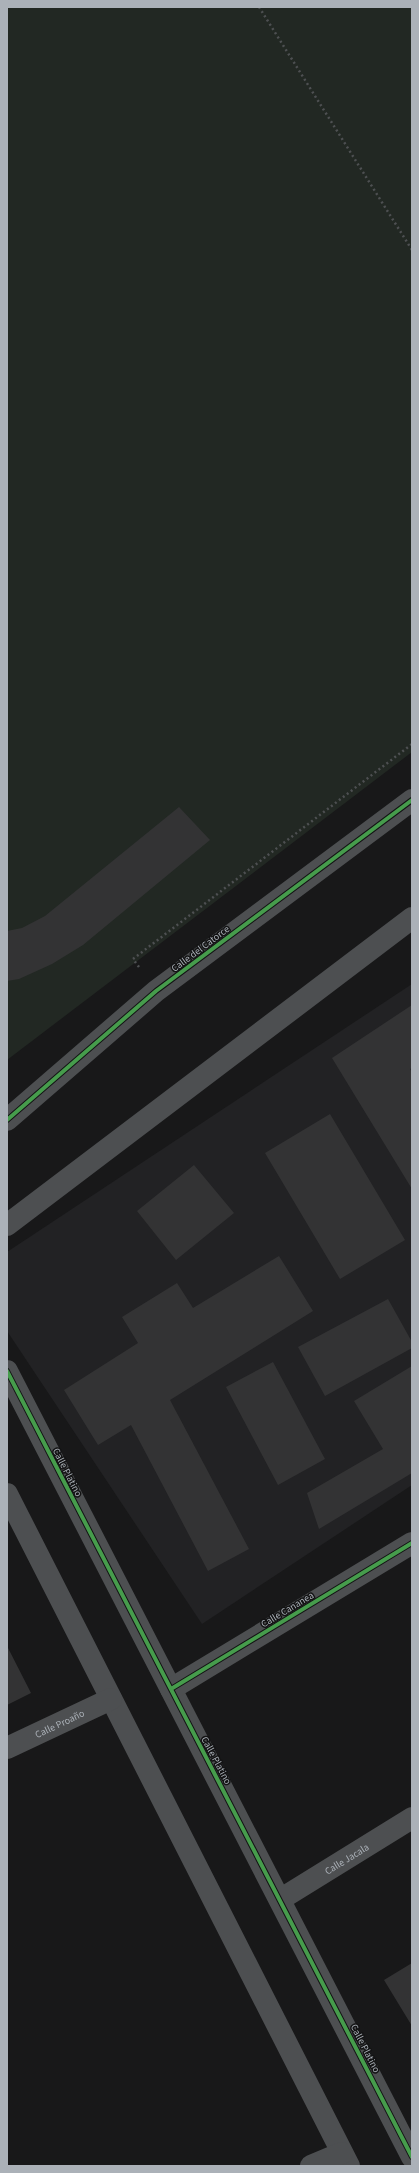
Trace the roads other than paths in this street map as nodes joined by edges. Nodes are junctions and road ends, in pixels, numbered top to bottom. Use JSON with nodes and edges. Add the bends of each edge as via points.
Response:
{"nodes":[{"id":1,"x":412,"y":800,"type":"edge"},
{"id":2,"x":412,"y":918,"type":"edge"},
{"id":3,"x":7,"y":1120,"type":"edge"},
{"id":4,"x":7,"y":1225,"type":"edge"},
{"id":5,"x":7,"y":1371,"type":"edge"},
{"id":6,"x":7,"y":1494,"type":"edge"},
{"id":7,"x":412,"y":1542,"type":"edge"},
{"id":8,"x":171,"y":1689,"type":"junction"},
{"id":9,"x":111,"y":1699,"type":"junction"},
{"id":10,"x":7,"y":1748,"type":"edge"},
{"id":11,"x":412,"y":1818,"type":"edge"},
{"id":12,"x":281,"y":1899,"type":"junction"},
{"id":13,"x":412,"y":2157,"type":"edge"},
{"id":14,"x":345,"y":2159,"type":"edge"},
{"id":15,"x":311,"y":2166,"type":"edge"}],
"edges":[{"from":1,"to":3,"type":"street","name":"Calle del Catorce","via":[[156,991]]},
{"from":2,"to":4,"type":"street"},
{"from":5,"to":8,"type":"street","name":"Calle Platino"},
{"from":6,"to":9,"type":"street"},
{"from":7,"to":8,"type":"street","name":"Calle Cananea"},
{"from":8,"to":12,"type":"street","name":"Calle Platino"},
{"from":9,"to":10,"type":"street","name":"Calle Proaño"},
{"from":9,"to":14,"type":"street"},
{"from":11,"to":12,"type":"street","name":"Calle Jacala"},
{"from":12,"to":13,"type":"street","name":"Calle Platino"},
{"from":14,"to":15,"type":"street"}]}
